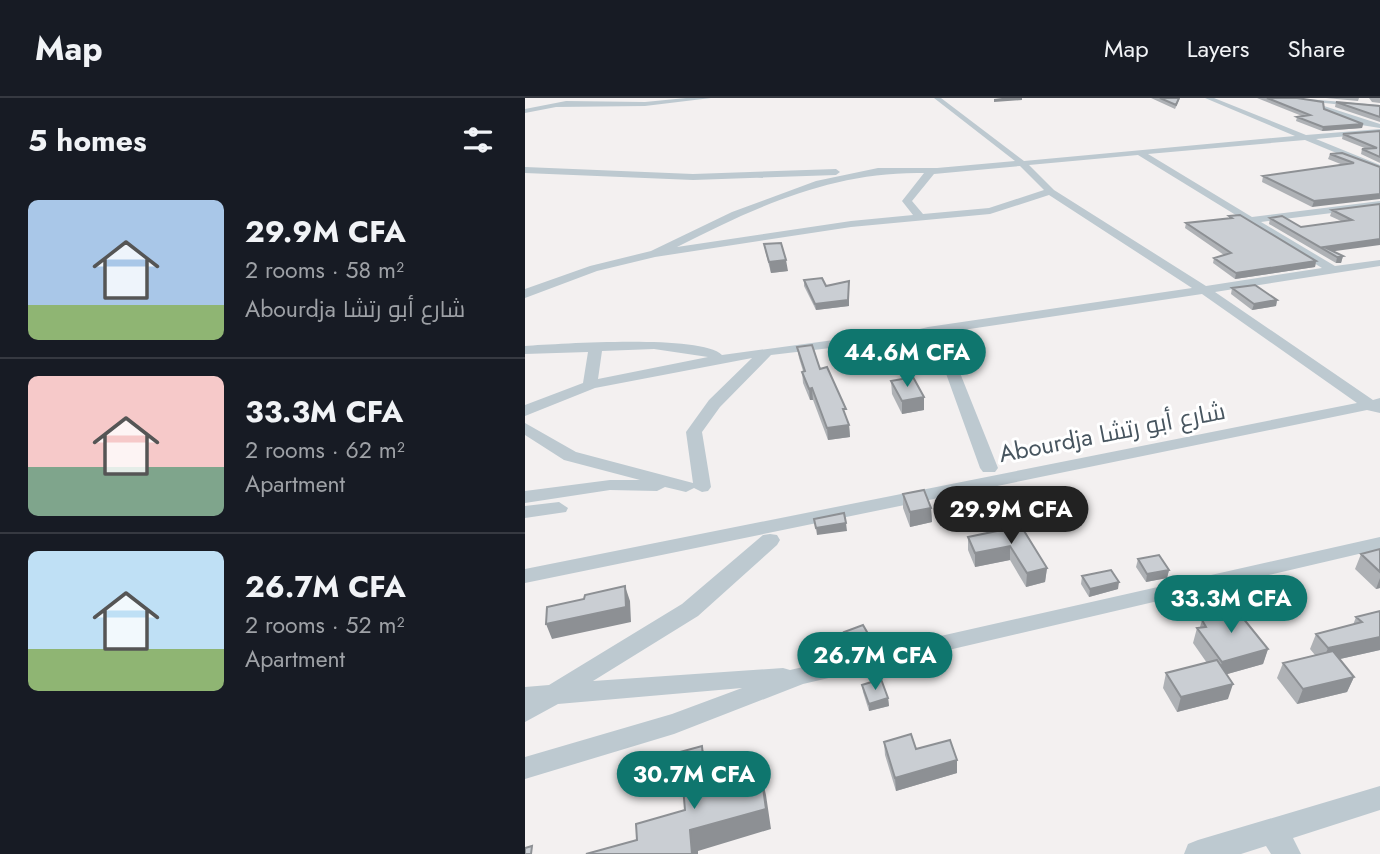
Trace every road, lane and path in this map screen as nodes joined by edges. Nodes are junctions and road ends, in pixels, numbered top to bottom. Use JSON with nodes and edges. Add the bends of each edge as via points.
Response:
{"nodes":[{"id":1,"x":584,"y":98,"type":"edge"},
{"id":2,"x":708,"y":98,"type":"edge"},
{"id":3,"x":937,"y":98,"type":"edge"},
{"id":4,"x":954,"y":98,"type":"edge"},
{"id":5,"x":1208,"y":98,"type":"edge"},
{"id":6,"x":1297,"y":98,"type":"edge"},
{"id":7,"x":1310,"y":100,"type":"junction"},
{"id":8,"x":557,"y":105,"type":"junction"},
{"id":9,"x":1380,"y":107,"type":"edge"},
{"id":10,"x":525,"y":111,"type":"edge"},
{"id":11,"x":955,"y":112,"type":"junction"},
{"id":12,"x":1380,"y":126,"type":"edge"},
{"id":13,"x":1380,"y":131,"type":"edge"},
{"id":14,"x":1306,"y":138,"type":"junction"},
{"id":15,"x":1138,"y":152,"type":"junction"},
{"id":16,"x":1021,"y":162,"type":"junction"},
{"id":17,"x":1380,"y":168,"type":"edge"},
{"id":18,"x":525,"y":170,"type":"edge"},
{"id":19,"x":879,"y":171,"type":"junction"},
{"id":20,"x":931,"y":171,"type":"junction"},
{"id":21,"x":1051,"y":192,"type":"junction"},
{"id":22,"x":1380,"y":204,"type":"edge"},
{"id":23,"x":921,"y":218,"type":"junction"},
{"id":24,"x":1250,"y":220,"type":"junction"},
{"id":25,"x":655,"y":254,"type":"junction"},
{"id":26,"x":1380,"y":263,"type":"edge"},
{"id":27,"x":1333,"y":270,"type":"junction"},
{"id":28,"x":1206,"y":290,"type":"junction"},
{"id":29,"x":525,"y":295,"type":"edge"},
{"id":30,"x":928,"y":331,"type":"junction"},
{"id":31,"x":596,"y":347,"type":"junction"},
{"id":32,"x":525,"y":350,"type":"edge"},
{"id":33,"x":767,"y":351,"type":"junction"},
{"id":34,"x":718,"y":359,"type":"junction"},
{"id":35,"x":590,"y":386,"type":"junction"},
{"id":36,"x":1377,"y":407,"type":"edge"},
{"id":37,"x":525,"y":411,"type":"edge"},
{"id":38,"x":525,"y":428,"type":"edge"},
{"id":39,"x":989,"y":468,"type":"dead end"},
{"id":40,"x":702,"y":487,"type":"dead end"},
{"id":41,"x":525,"y":496,"type":"edge"},
{"id":42,"x":559,"y":508,"type":"dead end"},
{"id":43,"x":525,"y":512,"type":"edge"},
{"id":44,"x":770,"y":540,"type":"dead end"},
{"id":45,"x":1380,"y":543,"type":"edge"},
{"id":46,"x":525,"y":576,"type":"edge"},
{"id":47,"x":800,"y":676,"type":"junction"},
{"id":48,"x":555,"y":694,"type":"junction"},
{"id":49,"x":525,"y":697,"type":"edge"},
{"id":50,"x":525,"y":712,"type":"edge"},
{"id":51,"x":525,"y":768,"type":"edge"},
{"id":52,"x":1380,"y":798,"type":"edge"},
{"id":53,"x":1272,"y":831,"type":"junction"},
{"id":54,"x":1198,"y":854,"type":"edge"},
{"id":55,"x":1287,"y":854,"type":"edge"}],
"edges":[{"from":1,"to":8,"type":"street"},
{"from":2,"to":8,"type":"street"},
{"from":3,"to":11,"type":"street"},
{"from":4,"to":11,"type":"street"},
{"from":5,"to":14,"type":"street","via":[[1235,105]]},
{"from":6,"to":7,"type":"street"},
{"from":7,"to":9,"type":"street"},
{"from":7,"to":12,"type":"street"},
{"from":8,"to":10,"type":"street"},
{"from":11,"to":16,"type":"street"},
{"from":13,"to":14,"type":"street"},
{"from":14,"to":15,"type":"street"},
{"from":14,"to":17,"type":"street"},
{"from":15,"to":16,"type":"street"},
{"from":15,"to":24,"type":"street"},
{"from":16,"to":20,"type":"street"},
{"from":16,"to":21,"type":"street"},
{"from":18,"to":19,"type":"street","via":[[693,177]]},
{"from":19,"to":20,"type":"street"},
{"from":19,"to":25,"type":"street","via":[[760,202]]},
{"from":20,"to":23,"type":"street","via":[[907,201]]},
{"from":21,"to":23,"type":"street","via":[[1026,195],[990,211]]},
{"from":21,"to":28,"type":"street"},
{"from":22,"to":24,"type":"street"},
{"from":23,"to":25,"type":"street"},
{"from":24,"to":27,"type":"street"},
{"from":25,"to":29,"type":"street","via":[[594,268]]},
{"from":26,"to":27,"type":"street"},
{"from":27,"to":28,"type":"street"},
{"from":28,"to":30,"type":"street"},
{"from":28,"to":36,"type":"street"},
{"from":30,"to":33,"type":"street","via":[[878,343],[856,341]]},
{"from":30,"to":39,"type":"street","via":[[951,368]]},
{"from":31,"to":32,"type":"street"},
{"from":31,"to":34,"type":"street","via":[[686,348]]},
{"from":31,"to":35,"type":"street"},
{"from":33,"to":34,"type":"street"},
{"from":33,"to":40,"type":"street","via":[[708,410],[694,433]]},
{"from":34,"to":35,"type":"street"},
{"from":35,"to":37,"type":"street"},
{"from":36,"to":46,"type":"street","name":"Abourdja شارع أبو رتشا"},
{"from":38,"to":41,"type":"street","via":[[570,456],[686,487],[610,485]]},
{"from":42,"to":43,"type":"street"},
{"from":44,"to":48,"type":"street","via":[[690,610]]},
{"from":45,"to":47,"type":"street"},
{"from":47,"to":48,"type":"street"},
{"from":47,"to":51,"type":"street","via":[[674,724]]},
{"from":48,"to":49,"type":"street"},
{"from":48,"to":50,"type":"street"},
{"from":52,"to":53,"type":"street"},
{"from":53,"to":54,"type":"street"},
{"from":53,"to":55,"type":"street"}]}
